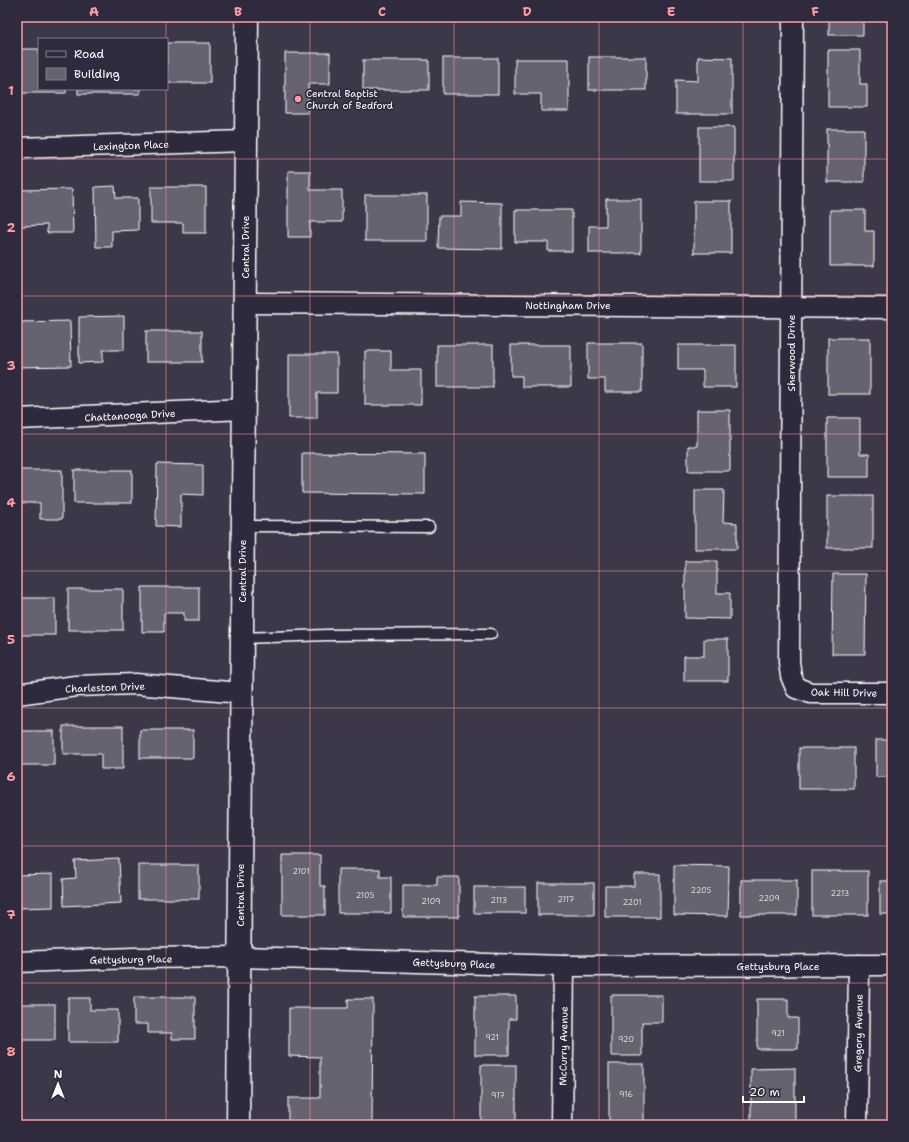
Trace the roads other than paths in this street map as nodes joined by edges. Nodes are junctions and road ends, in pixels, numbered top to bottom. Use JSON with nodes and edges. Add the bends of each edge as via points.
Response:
{"nodes":[{"id":1,"x":247,"y":17,"type":"edge"},
{"id":2,"x":793,"y":17,"type":"edge"},
{"id":3,"x":246,"y":141,"type":"junction"},
{"id":4,"x":17,"y":148,"type":"edge"},
{"id":5,"x":245,"y":302,"type":"junction"},
{"id":6,"x":791,"y":307,"type":"junction"},
{"id":7,"x":892,"y":308,"type":"edge"},
{"id":8,"x":244,"y":409,"type":"junction"},
{"id":9,"x":17,"y":419,"type":"edge"},
{"id":10,"x":243,"y":526,"type":"junction"},
{"id":11,"x":429,"y":527,"type":"dead end"},
{"id":12,"x":491,"y":634,"type":"dead end"},
{"id":13,"x":242,"y":638,"type":"junction"},
{"id":14,"x":796,"y":688,"type":"joint"},
{"id":15,"x":242,"y":693,"type":"junction"},
{"id":16,"x":892,"y":693,"type":"edge"},
{"id":17,"x":17,"y":694,"type":"edge"},
{"id":18,"x":239,"y":957,"type":"junction"},
{"id":19,"x":17,"y":962,"type":"edge"},
{"id":20,"x":892,"y":965,"type":"edge"},
{"id":21,"x":564,"y":966,"type":"junction"},
{"id":22,"x":859,"y":966,"type":"junction"},
{"id":23,"x":238,"y":1125,"type":"edge"},
{"id":24,"x":562,"y":1125,"type":"edge"},
{"id":25,"x":857,"y":1125,"type":"edge"}],
"edges":[{"from":1,"to":3,"type":"main road","name":"Central Drive"},
{"from":2,"to":6,"type":"street","name":"Sherwood Drive"},
{"from":3,"to":4,"type":"street","name":"Lexington Place"},
{"from":3,"to":5,"type":"main road","name":"Central Drive"},
{"from":5,"to":6,"type":"street","name":"Nottingham Drive"},
{"from":5,"to":8,"type":"main road","name":"Central Drive"},
{"from":6,"to":7,"type":"street","name":"Nottingham Drive"},
{"from":6,"to":14,"type":"street","name":"Sherwood Drive","via":[[789,662]]},
{"from":8,"to":9,"type":"street","name":"Chattanooga Drive"},
{"from":8,"to":10,"type":"main road","name":"Central Drive"},
{"from":10,"to":11,"type":"lane"},
{"from":10,"to":13,"type":"main road","name":"Central Drive"},
{"from":12,"to":13,"type":"lane"},
{"from":13,"to":15,"type":"main road","name":"Central Drive"},
{"from":14,"to":16,"type":"street","name":"Oak Hill Drive","via":[[811,693]]},
{"from":15,"to":17,"type":"street","name":"Charleston Drive","via":[[136,684],[76,686]]},
{"from":15,"to":18,"type":"main road","name":"Central Drive"},
{"from":18,"to":19,"type":"street","name":"Gettysburg Place"},
{"from":18,"to":21,"type":"street","name":"Gettysburg Place"},
{"from":18,"to":23,"type":"main road","name":"Central Drive"},
{"from":20,"to":22,"type":"street","name":"Gettysburg Place"},
{"from":21,"to":22,"type":"street","name":"Gettysburg Place"},
{"from":21,"to":24,"type":"street","name":"McCurry Avenue"},
{"from":22,"to":25,"type":"street","name":"Gregory Avenue"}]}
